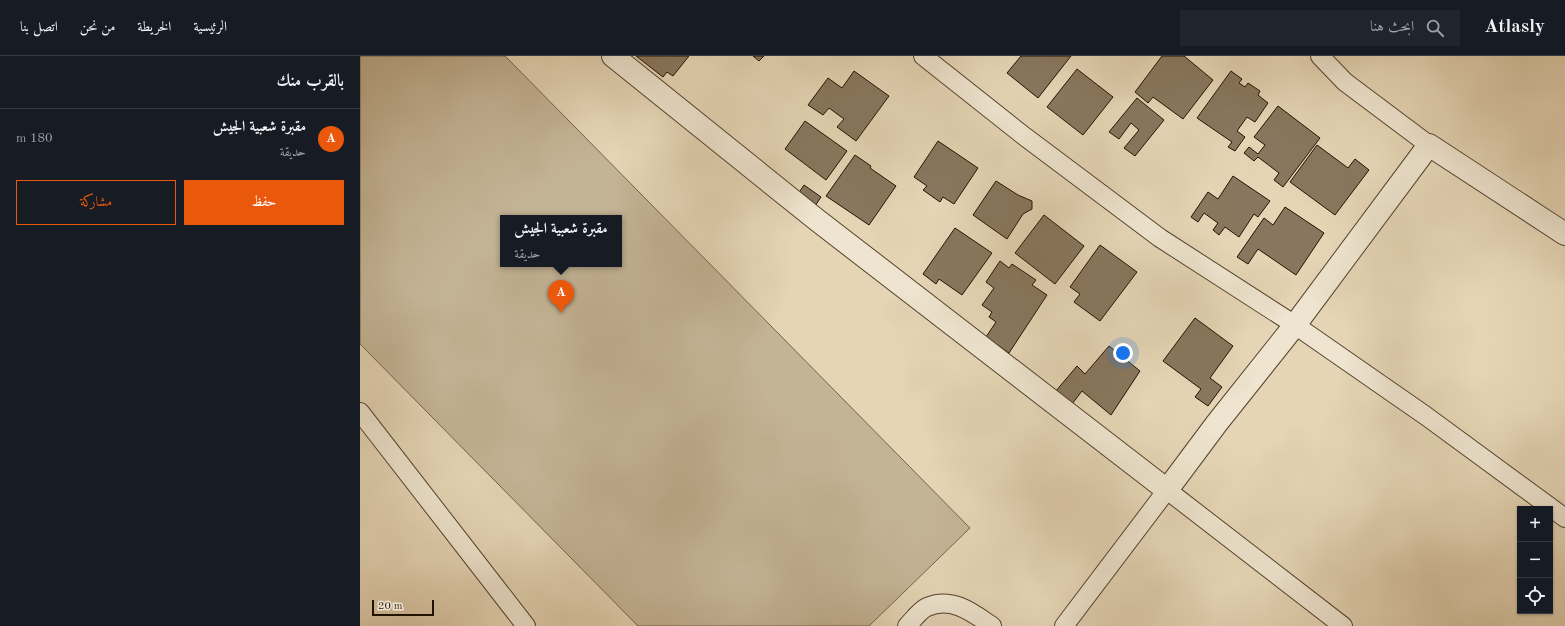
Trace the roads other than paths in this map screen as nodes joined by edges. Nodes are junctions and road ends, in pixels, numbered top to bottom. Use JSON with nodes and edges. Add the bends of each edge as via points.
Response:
{"nodes":[{"id":1,"x":613,"y":56,"type":"edge"},
{"id":2,"x":923,"y":56,"type":"edge"},
{"id":3,"x":1320,"y":56,"type":"edge"},
{"id":4,"x":1429,"y":145,"type":"junction"},
{"id":5,"x":1565,"y":234,"type":"edge"},
{"id":6,"x":1295,"y":325,"type":"junction"},
{"id":7,"x":360,"y":412,"type":"edge"},
{"id":8,"x":1168,"y":490,"type":"junction"},
{"id":9,"x":1565,"y":518,"type":"edge"},
{"id":10,"x":526,"y":626,"type":"edge"},
{"id":11,"x":907,"y":626,"type":"edge"},
{"id":12,"x":992,"y":626,"type":"edge"},
{"id":13,"x":1064,"y":626,"type":"edge"},
{"id":14,"x":1343,"y":626,"type":"edge"}],
"edges":[{"from":1,"to":8,"type":"street","via":[[817,220]]},
{"from":2,"to":6,"type":"street","via":[[1160,238]]},
{"from":3,"to":4,"type":"street","via":[[1345,82]]},
{"from":4,"to":5,"type":"street"},
{"from":4,"to":6,"type":"street"},
{"from":6,"to":8,"type":"street","via":[[1217,423]]},
{"from":6,"to":9,"type":"street","via":[[1426,416]]},
{"from":7,"to":10,"type":"street"},
{"from":8,"to":13,"type":"street"},
{"from":8,"to":14,"type":"street"},
{"from":11,"to":12,"type":"street","via":[[926,607],[946,603],[965,607]]}]}
